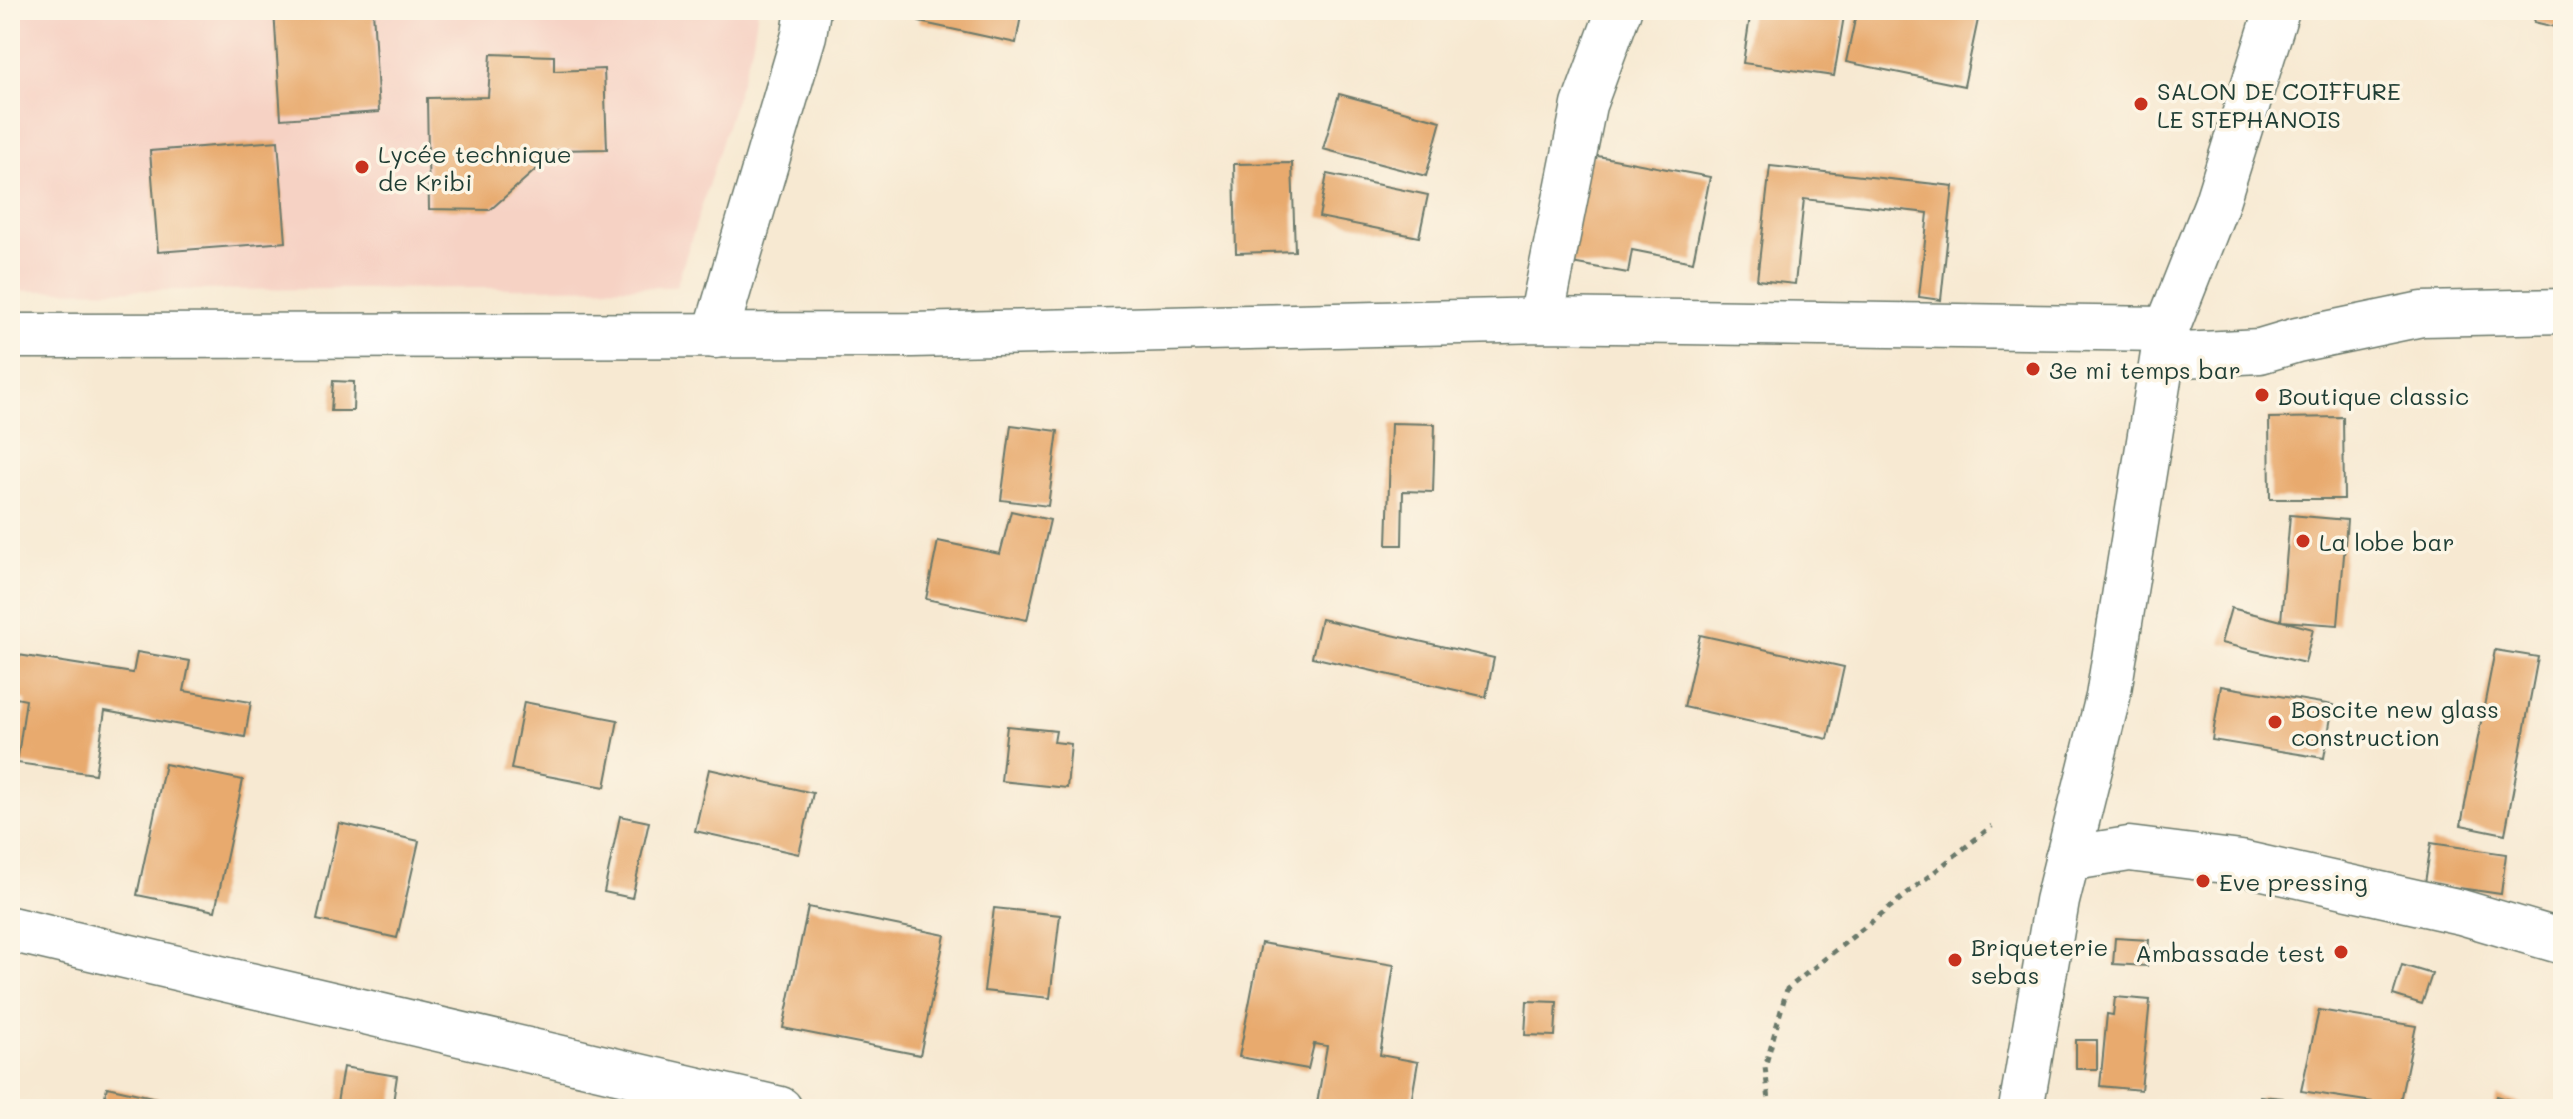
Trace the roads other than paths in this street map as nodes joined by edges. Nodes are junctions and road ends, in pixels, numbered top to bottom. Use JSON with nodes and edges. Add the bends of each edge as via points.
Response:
{"nodes":[{"id":1,"x":808,"y":10,"type":"edge"},
{"id":2,"x":1619,"y":10,"type":"edge"},
{"id":3,"x":2277,"y":10,"type":"edge"},
{"id":4,"x":2563,"y":311,"type":"edge"},
{"id":5,"x":1541,"y":320,"type":"junction"},
{"id":6,"x":10,"y":336,"type":"edge"},
{"id":7,"x":715,"y":336,"type":"junction"},
{"id":8,"x":2165,"y":342,"type":"junction"},
{"id":9,"x":2067,"y":859,"type":"junction"},
{"id":10,"x":10,"y":929,"type":"edge"},
{"id":11,"x":2563,"y":942,"type":"edge"},
{"id":12,"x":780,"y":1109,"type":"edge"},
{"id":13,"x":2021,"y":1109,"type":"edge"}],
"edges":[{"from":1,"to":7,"type":"street"},
{"from":2,"to":5,"type":"street","via":[[1584,105]]},
{"from":3,"to":8,"type":"street","via":[[2216,205]]},
{"from":4,"to":8,"type":"street","via":[[2422,314],[2260,351]]},
{"from":5,"to":7,"type":"street"},
{"from":5,"to":8,"type":"street"},
{"from":6,"to":7,"type":"street"},
{"from":8,"to":9,"type":"street","via":[[2108,697]]},
{"from":9,"to":11,"type":"street","via":[[2129,849],[2241,863],[2461,912]]},
{"from":9,"to":13,"type":"street"},
{"from":10,"to":12,"type":"street"}]}
